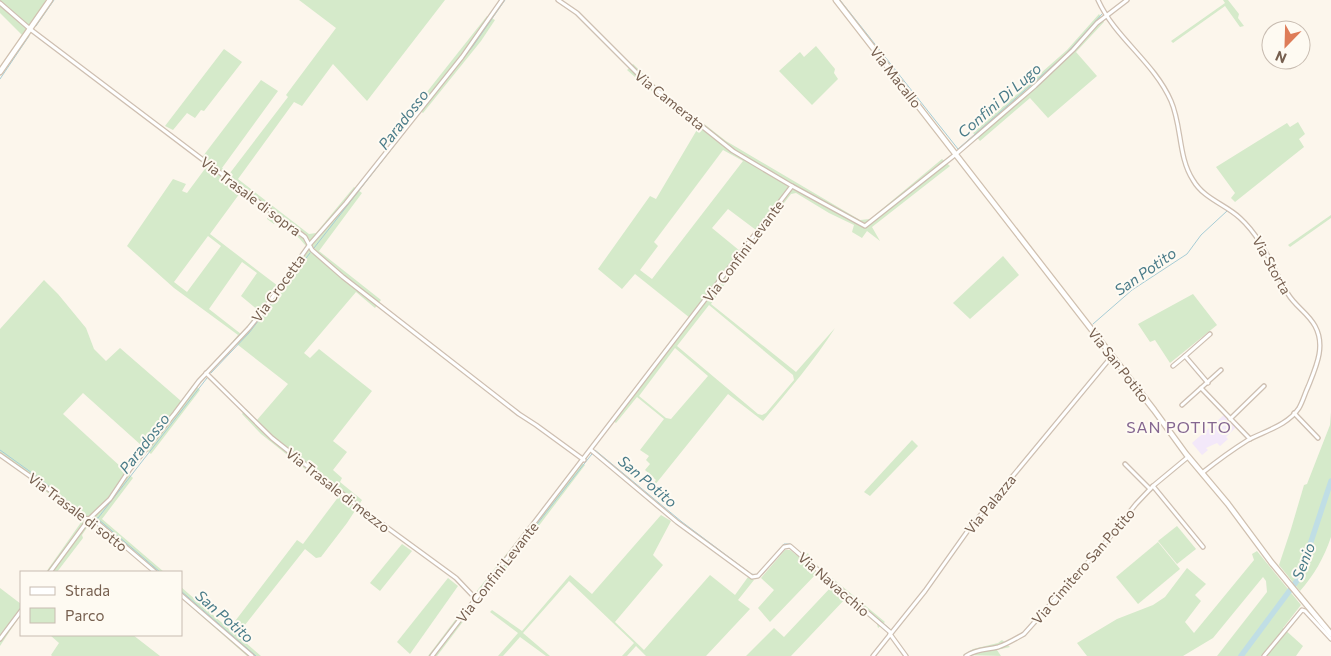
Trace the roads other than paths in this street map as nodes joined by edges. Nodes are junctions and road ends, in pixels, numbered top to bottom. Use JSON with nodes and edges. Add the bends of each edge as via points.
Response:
{"nodes":[{"id":1,"x":50,"y":0,"type":"edge"},
{"id":2,"x":502,"y":0,"type":"edge"},
{"id":3,"x":558,"y":0,"type":"edge"},
{"id":4,"x":836,"y":0,"type":"edge"},
{"id":5,"x":1098,"y":0,"type":"edge"},
{"id":6,"x":1127,"y":0,"type":"edge"},
{"id":7,"x":0,"y":3,"type":"edge"},
{"id":8,"x":1105,"y":16,"type":"junction"},
{"id":9,"x":30,"y":29,"type":"junction"},
{"id":10,"x":0,"y":72,"type":"edge"},
{"id":11,"x":956,"y":154,"type":"junction"},
{"id":12,"x":792,"y":186,"type":"junction"},
{"id":13,"x":310,"y":244,"type":"junction"},
{"id":14,"x":1210,"y":334,"type":"dead end"},
{"id":15,"x":1112,"y":356,"type":"junction"},
{"id":16,"x":1185,"y":356,"type":"junction"},
{"id":17,"x":1173,"y":366,"type":"dead end"},
{"id":18,"x":1222,"y":370,"type":"dead end"},
{"id":19,"x":206,"y":373,"type":"junction"},
{"id":20,"x":1208,"y":383,"type":"junction"},
{"id":21,"x":1264,"y":386,"type":"dead end"},
{"id":22,"x":1201,"y":388,"type":"junction"},
{"id":23,"x":1182,"y":405,"type":"dead end"},
{"id":24,"x":1294,"y":413,"type":"junction"},
{"id":25,"x":1230,"y":419,"type":"junction"},
{"id":26,"x":1318,"y":438,"type":"dead end"},
{"id":27,"x":1250,"y":439,"type":"junction"},
{"id":28,"x":591,"y":450,"type":"junction"},
{"id":29,"x":0,"y":455,"type":"edge"},
{"id":30,"x":1188,"y":457,"type":"junction"},
{"id":31,"x":584,"y":460,"type":"junction"},
{"id":32,"x":1124,"y":464,"type":"dead end"},
{"id":33,"x":1202,"y":473,"type":"junction"},
{"id":34,"x":1152,"y":487,"type":"junction"},
{"id":35,"x":89,"y":519,"type":"junction"},
{"id":36,"x":1203,"y":546,"type":"dead end"},
{"id":37,"x":51,"y":571,"type":"edge"},
{"id":38,"x":154,"y":571,"type":"edge"},
{"id":39,"x":182,"y":596,"type":"edge"},
{"id":40,"x":476,"y":599,"type":"junction"},
{"id":41,"x":20,"y":612,"type":"edge"},
{"id":42,"x":890,"y":633,"type":"junction"},
{"id":43,"x":1331,"y":634,"type":"edge"},
{"id":44,"x":0,"y":639,"type":"edge"},
{"id":45,"x":1331,"y":639,"type":"edge"},
{"id":46,"x":252,"y":656,"type":"edge"},
{"id":47,"x":432,"y":656,"type":"edge"},
{"id":48,"x":873,"y":656,"type":"edge"},
{"id":49,"x":906,"y":656,"type":"edge"},
{"id":50,"x":966,"y":656,"type":"edge"},
{"id":51,"x":1264,"y":656,"type":"edge"}],
"edges":[{"from":1,"to":9,"type":"street"},
{"from":2,"to":13,"type":"street","name":"Via Crocetta","via":[[462,57],[346,204]]},
{"from":3,"to":12,"type":"street","name":"Via Camerata","via":[[577,13],[651,86],[733,151]]},
{"from":4,"to":11,"type":"street","name":"Via Macallo"},
{"from":5,"to":8,"type":"street","name":"Via Storta"},
{"from":6,"to":8,"type":"street","name":"Via Confini Levante"},
{"from":7,"to":9,"type":"street","name":"Via Trasale di sopra"},
{"from":8,"to":11,"type":"street","name":"Via Confini Levante","via":[[1036,86]]},
{"from":8,"to":24,"type":"street","name":"Via Storta","via":[[1143,58],[1171,100],[1194,182],[1206,196],[1238,216],[1254,231],[1288,296],[1315,327],[1320,338],[1319,357],[1299,408]]},
{"from":9,"to":10,"type":"street"},
{"from":9,"to":13,"type":"street","name":"Via Trasale di sopra","via":[[305,237]]},
{"from":11,"to":12,"type":"street","name":"Via Confini Levante","via":[[865,226]]},
{"from":11,"to":15,"type":"street","name":"Via San Potito"},
{"from":12,"to":28,"type":"street","name":"Via Confini Levante"},
{"from":13,"to":19,"type":"street","name":"Via Crocetta","via":[[262,312]]},
{"from":13,"to":31,"type":"street","name":"Via Trasale di sopra","via":[[312,250],[343,277],[519,414]]},
{"from":14,"to":16,"type":"street"},
{"from":15,"to":30,"type":"street","name":"Via San Potito"},
{"from":15,"to":42,"type":"street","name":"Via Palazza"},
{"from":16,"to":17,"type":"street"},
{"from":16,"to":20,"type":"street"},
{"from":18,"to":20,"type":"street"},
{"from":19,"to":35,"type":"street","name":"Via Crocetta","via":[[110,499]]},
{"from":19,"to":40,"type":"street","name":"Via Trasale di mezzo","via":[[272,438],[456,578]]},
{"from":20,"to":22,"type":"street"},
{"from":21,"to":25,"type":"street"},
{"from":22,"to":23,"type":"street"},
{"from":22,"to":25,"type":"street"},
{"from":24,"to":26,"type":"street"},
{"from":24,"to":27,"type":"street","name":"Via Storta","via":[[1276,427]]},
{"from":25,"to":27,"type":"street"},
{"from":27,"to":33,"type":"street","name":"Via Storta"},
{"from":28,"to":31,"type":"street","name":"Via Confini Levante"},
{"from":28,"to":42,"type":"street","name":"Via Navacchio","via":[[677,522],[752,577],[758,576],[784,547],[790,546]]},
{"from":29,"to":35,"type":"street","name":"Via Trasale di sotto"},
{"from":30,"to":33,"type":"street","name":"Via San Potito"},
{"from":30,"to":34,"type":"street","name":"Via Cimitero San Potito"},
{"from":31,"to":40,"type":"street","name":"Via Confini Levante"},
{"from":32,"to":34,"type":"street"},
{"from":33,"to":43,"type":"street","name":"Via San Potito"},
{"from":34,"to":36,"type":"street"},
{"from":34,"to":50,"type":"street","name":"Via Cimitero San Potito","via":[[1024,634],[997,647]]},
{"from":35,"to":37,"type":"street","name":"Via Crocetta"},
{"from":35,"to":38,"type":"street","name":"Via Trasale di sotto"},
{"from":39,"to":46,"type":"street"},
{"from":40,"to":47,"type":"street","name":"Via Confini Levante"},
{"from":41,"to":44,"type":"street"},
{"from":42,"to":48,"type":"street","name":"Via Palazza"},
{"from":42,"to":49,"type":"street","name":"Via Navacchio"},
{"from":45,"to":51,"type":"street","via":[[1302,610]]}]}
